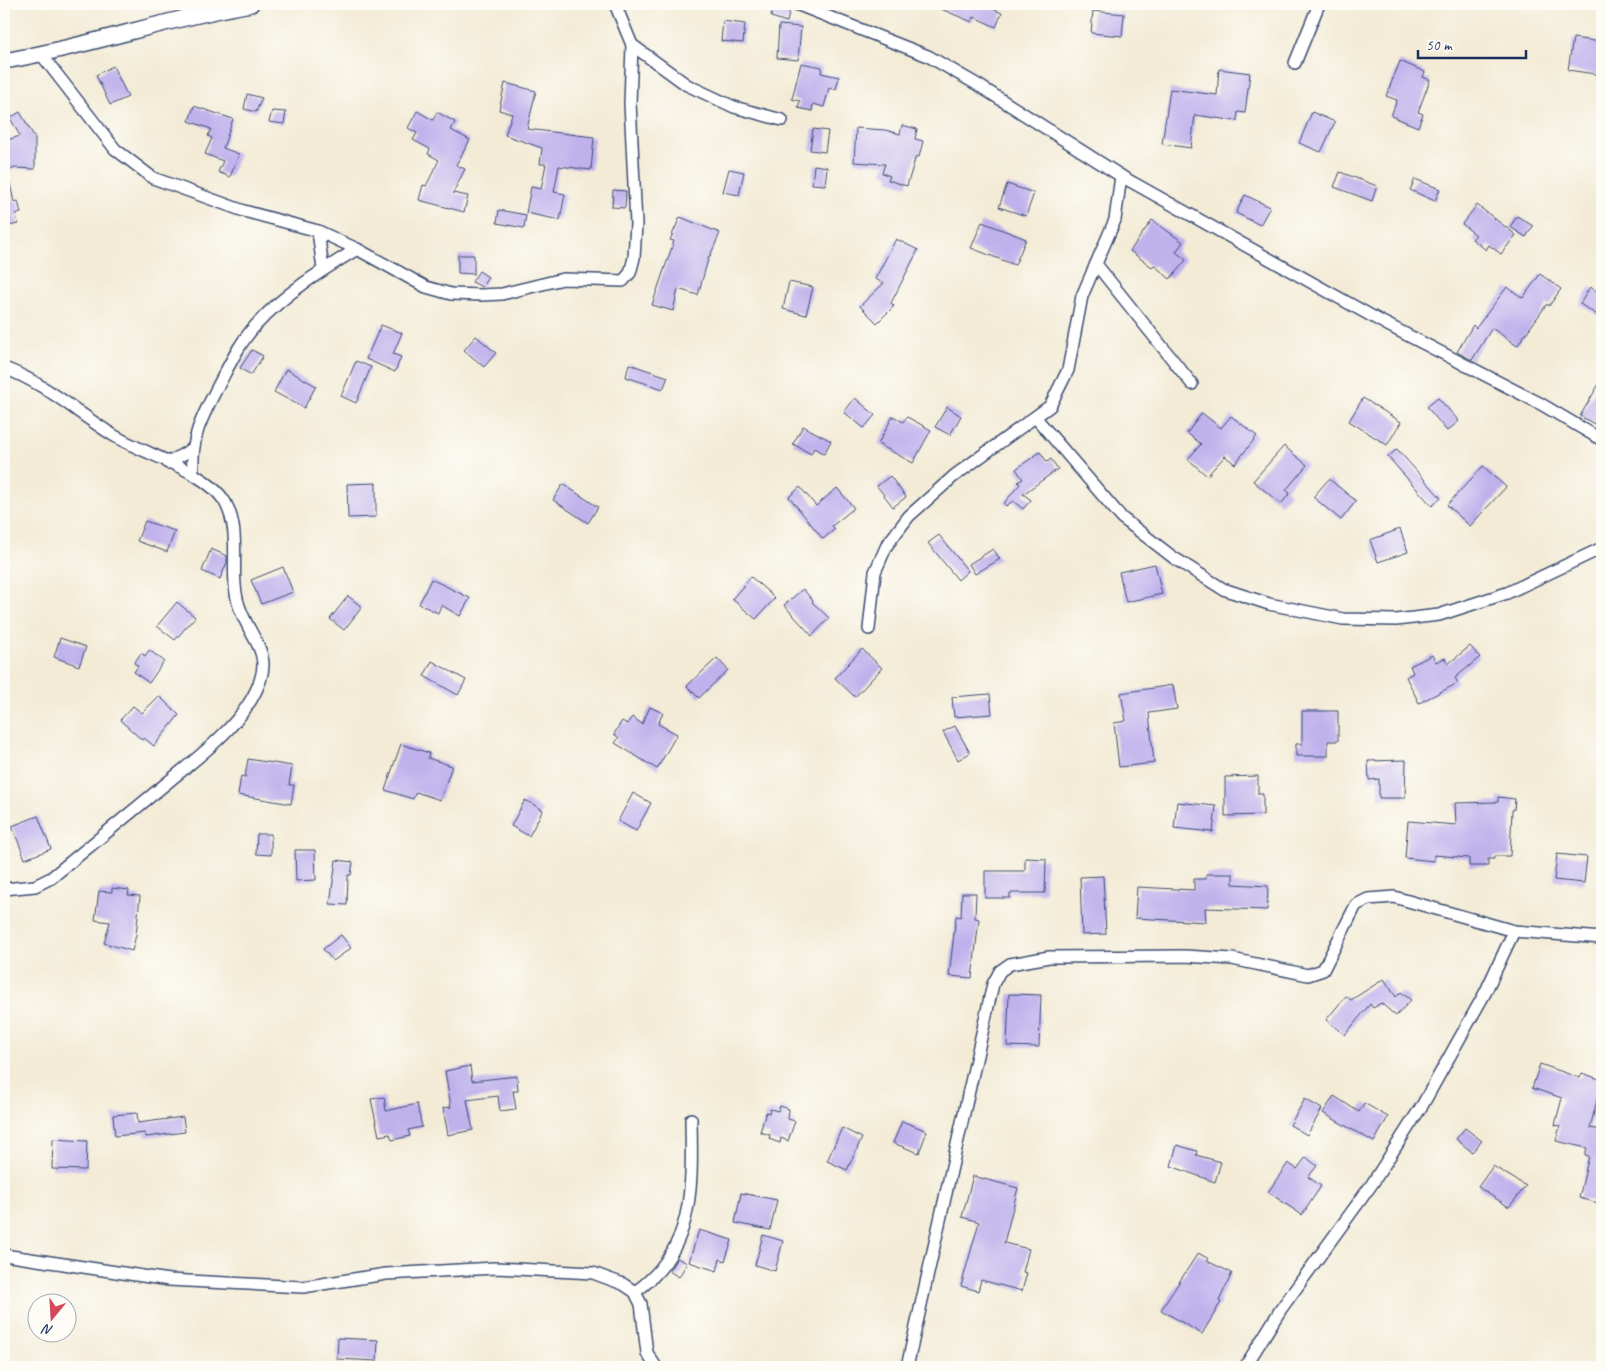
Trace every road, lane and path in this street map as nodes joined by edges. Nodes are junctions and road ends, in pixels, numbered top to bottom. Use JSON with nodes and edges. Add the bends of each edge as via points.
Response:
{"nodes":[{"id":1,"x":251,"y":4,"type":"edge"},
{"id":2,"x":615,"y":4,"type":"edge"},
{"id":3,"x":796,"y":4,"type":"edge"},
{"id":4,"x":1319,"y":4,"type":"edge"},
{"id":5,"x":220,"y":6,"type":"edge"},
{"id":6,"x":632,"y":45,"type":"junction"},
{"id":7,"x":42,"y":54,"type":"junction"},
{"id":8,"x":4,"y":61,"type":"edge"},
{"id":9,"x":1295,"y":63,"type":"dead end"},
{"id":10,"x":782,"y":120,"type":"dead end"},
{"id":11,"x":1121,"y":176,"type":"junction"},
{"id":12,"x":318,"y":230,"type":"junction"},
{"id":13,"x":357,"y":248,"type":"junction"},
{"id":14,"x":1096,"y":264,"type":"junction"},
{"id":15,"x":323,"y":269,"type":"junction"},
{"id":16,"x":4,"y":368,"type":"edge"},
{"id":17,"x":1192,"y":384,"type":"dead end"},
{"id":18,"x":1036,"y":418,"type":"junction"},
{"id":19,"x":1602,"y":440,"type":"edge"},
{"id":20,"x":192,"y":449,"type":"junction"},
{"id":21,"x":168,"y":463,"type":"junction"},
{"id":22,"x":193,"y":474,"type":"junction"},
{"id":23,"x":1602,"y":548,"type":"edge"},
{"id":24,"x":869,"y":629,"type":"dead end"},
{"id":25,"x":4,"y":889,"type":"edge"},
{"id":26,"x":1514,"y":931,"type":"junction"},
{"id":27,"x":1602,"y":938,"type":"edge"},
{"id":28,"x":691,"y":1119,"type":"dead end"},
{"id":29,"x":4,"y":1255,"type":"edge"},
{"id":30,"x":635,"y":1292,"type":"junction"},
{"id":31,"x":656,"y":1367,"type":"edge"},
{"id":32,"x":908,"y":1367,"type":"edge"},
{"id":33,"x":1245,"y":1367,"type":"edge"}],
"edges":[{"from":1,"to":5,"type":"street"},
{"from":2,"to":6,"type":"street"},
{"from":3,"to":11,"type":"street","via":[[928,56]]},
{"from":4,"to":9,"type":"street"},
{"from":5,"to":7,"type":"street"},
{"from":6,"to":10,"type":"street","via":[[687,85],[734,107]]},
{"from":6,"to":13,"type":"street","via":[[630,103],[636,224],[634,258],[630,273],[623,281],[563,279],[502,294],[451,294],[426,287]]},
{"from":7,"to":8,"type":"street"},
{"from":7,"to":12,"type":"street","via":[[115,148],[153,178],[244,210]]},
{"from":11,"to":14,"type":"street","via":[[1115,220]]},
{"from":11,"to":19,"type":"street"},
{"from":12,"to":13,"type":"street"},
{"from":12,"to":15,"type":"street"},
{"from":13,"to":15,"type":"street"},
{"from":14,"to":17,"type":"street"},
{"from":14,"to":18,"type":"street","via":[[1082,296],[1068,370],[1050,406]]},
{"from":15,"to":20,"type":"street","via":[[255,326],[232,360],[201,419]]},
{"from":16,"to":21,"type":"street","via":[[46,388],[114,436]]},
{"from":18,"to":23,"type":"street","via":[[1122,518],[1174,558],[1222,589],[1269,604],[1343,619],[1396,620],[1439,615],[1507,593]]},
{"from":18,"to":24,"type":"street","via":[[954,476],[909,516],[888,545],[875,572]]},
{"from":20,"to":21,"type":"street"},
{"from":20,"to":22,"type":"street"},
{"from":21,"to":22,"type":"street"},
{"from":22,"to":25,"type":"street","via":[[210,485],[224,502],[233,522],[238,604],[263,657],[261,674],[251,700],[216,742],[51,878],[35,886]]},
{"from":26,"to":27,"type":"street"},
{"from":26,"to":32,"type":"street","via":[[1394,897],[1368,899],[1356,905],[1322,970],[1308,975],[1232,959],[1185,956],[1049,957],[1010,964],[1000,971],[993,984]]},
{"from":26,"to":33,"type":"street","via":[[1485,993],[1423,1104],[1372,1184],[1281,1309]]},
{"from":28,"to":30,"type":"street","via":[[692,1184],[686,1221],[660,1269]]},
{"from":29,"to":30,"type":"street","via":[[169,1280],[303,1287],[386,1274],[495,1268],[593,1273]]},
{"from":30,"to":31,"type":"street","via":[[641,1304],[647,1354]]}]}
